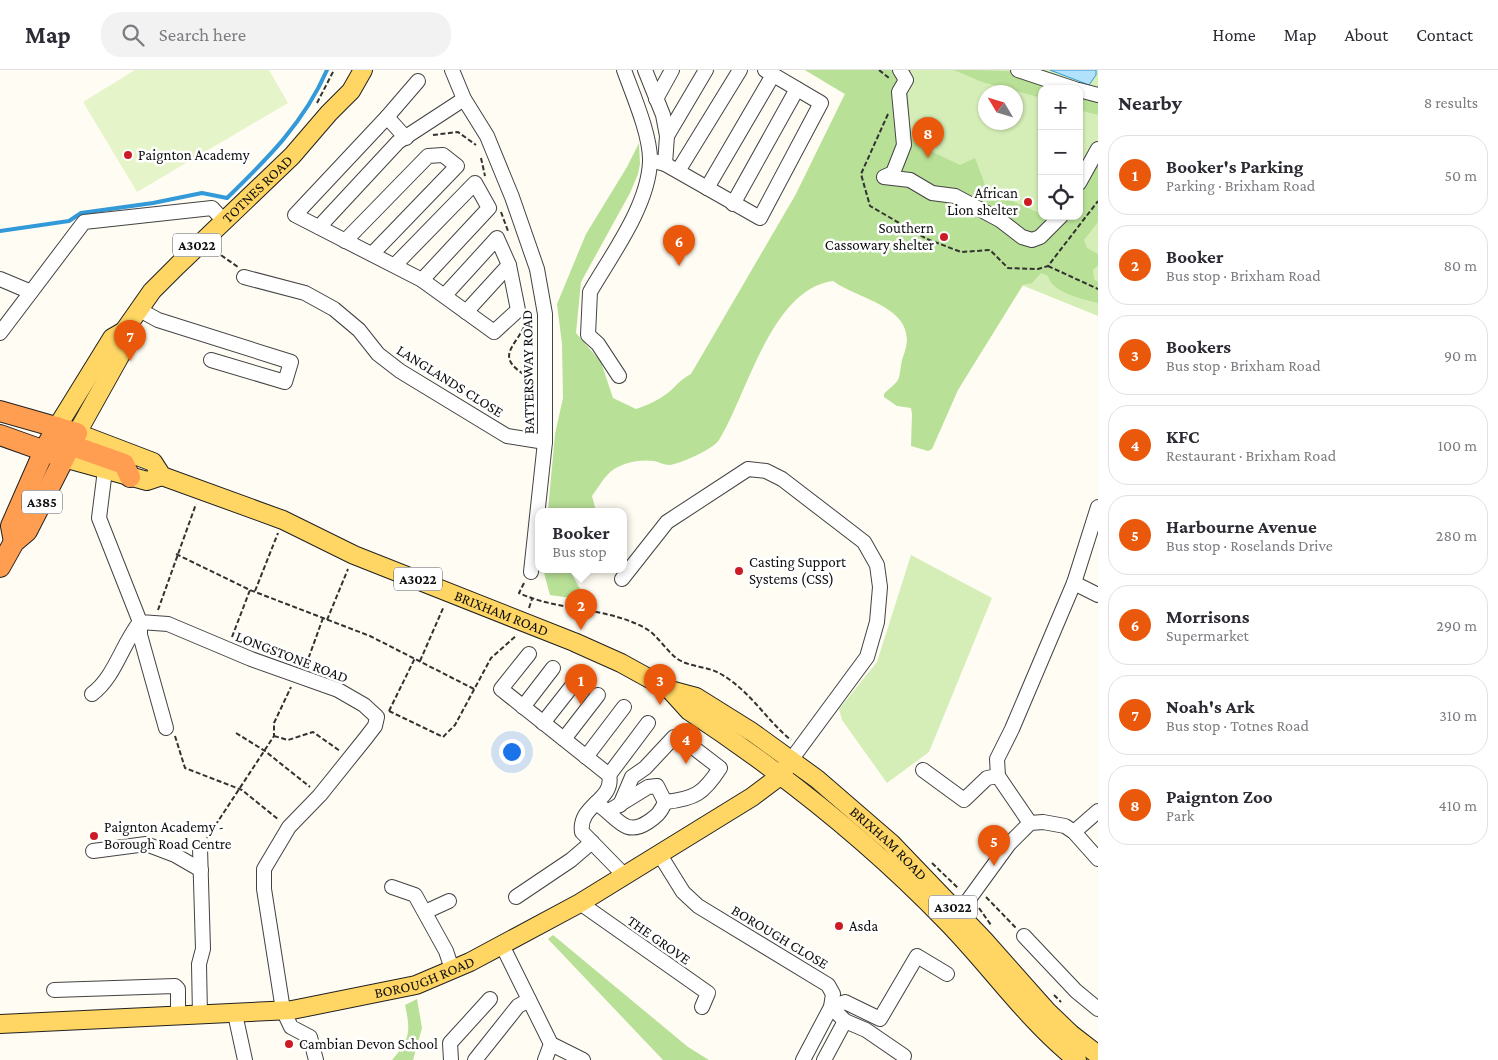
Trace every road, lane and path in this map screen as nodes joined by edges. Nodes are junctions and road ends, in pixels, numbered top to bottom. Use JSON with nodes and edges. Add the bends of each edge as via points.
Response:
{"nodes":[{"id":1,"x":349,"y":70,"type":"edge"},
{"id":2,"x":362,"y":70,"type":"edge"},
{"id":3,"x":452,"y":70,"type":"edge"},
{"id":4,"x":624,"y":70,"type":"edge"},
{"id":5,"x":645,"y":70,"type":"edge"},
{"id":6,"x":672,"y":70,"type":"edge"},
{"id":7,"x":706,"y":70,"type":"edge"},
{"id":8,"x":740,"y":70,"type":"edge"},
{"id":9,"x":900,"y":70,"type":"edge"},
{"id":10,"x":1018,"y":70,"type":"edge"},
{"id":11,"x":769,"y":72,"type":"edge"},
{"id":12,"x":418,"y":81,"type":"dead end"},
{"id":13,"x":1063,"y":85,"type":"edge"},
{"id":14,"x":797,"y":89,"type":"junction"},
{"id":15,"x":1083,"y":91,"type":"edge"},
{"id":16,"x":1098,"y":95,"type":"edge"},
{"id":17,"x":464,"y":98,"type":"junction"},
{"id":18,"x":656,"y":99,"type":"junction"},
{"id":19,"x":329,"y":113,"type":"junction"},
{"id":20,"x":387,"y":117,"type":"junction"},
{"id":21,"x":667,"y":136,"type":"junction"},
{"id":22,"x":406,"y":138,"type":"junction"},
{"id":23,"x":1098,"y":149,"type":"edge"},
{"id":24,"x":650,"y":160,"type":"junction"},
{"id":25,"x":665,"y":164,"type":"junction"},
{"id":26,"x":1098,"y":169,"type":"edge"},
{"id":27,"x":678,"y":171,"type":"junction"},
{"id":28,"x":1083,"y":176,"type":"edge"},
{"id":29,"x":707,"y":188,"type":"junction"},
{"id":30,"x":1083,"y":189,"type":"edge"},
{"id":31,"x":733,"y":204,"type":"junction"},
{"id":32,"x":1057,"y":220,"type":"edge"},
{"id":33,"x":224,"y":221,"type":"junction"},
{"id":34,"x":319,"y":227,"type":"junction"},
{"id":35,"x":201,"y":241,"type":"junction"},
{"id":36,"x":345,"y":241,"type":"junction"},
{"id":37,"x":372,"y":254,"type":"junction"},
{"id":38,"x":395,"y":265,"type":"junction"},
{"id":39,"x":509,"y":265,"type":"junction"},
{"id":40,"x":1048,"y":266,"type":"dead end"},
{"id":41,"x":244,"y":277,"type":"joint"},
{"id":42,"x":0,"y":279,"type":"edge"},
{"id":43,"x":422,"y":280,"type":"junction"},
{"id":44,"x":1098,"y":289,"type":"edge"},
{"id":45,"x":31,"y":292,"type":"junction"},
{"id":46,"x":445,"y":296,"type":"junction"},
{"id":47,"x":138,"y":309,"type":"junction"},
{"id":48,"x":466,"y":312,"type":"junction"},
{"id":49,"x":124,"y":331,"type":"junction"},
{"id":50,"x":0,"y":333,"type":"edge"},
{"id":51,"x":211,"y":360,"type":"dead end"},
{"id":52,"x":619,"y":376,"type":"dead end"},
{"id":53,"x":0,"y":411,"type":"edge"},
{"id":54,"x":0,"y":422,"type":"edge"},
{"id":55,"x":0,"y":435,"type":"edge"},
{"id":56,"x":50,"y":439,"type":"junction"},
{"id":57,"x":545,"y":442,"type":"junction"},
{"id":58,"x":71,"y":446,"type":"junction"},
{"id":59,"x":105,"y":470,"type":"junction"},
{"id":60,"x":162,"y":476,"type":"junction"},
{"id":61,"x":130,"y":477,"type":"junction"},
{"id":62,"x":201,"y":489,"type":"junction"},
{"id":63,"x":1098,"y":507,"type":"edge"},
{"id":64,"x":538,"y":508,"type":"edge"},
{"id":65,"x":283,"y":520,"type":"junction"},
{"id":66,"x":535,"y":535,"type":"edge"},
{"id":67,"x":14,"y":542,"type":"junction"},
{"id":68,"x":176,"y":554,"type":"junction"},
{"id":69,"x":354,"y":555,"type":"junction"},
{"id":70,"x":0,"y":567,"type":"edge"},
{"id":71,"x":531,"y":572,"type":"joint"},
{"id":72,"x":627,"y":573,"type":"edge"},
{"id":73,"x":627,"y":573,"type":"edge"},
{"id":74,"x":622,"y":579,"type":"dead end"},
{"id":75,"x":1074,"y":583,"type":"junction"},
{"id":76,"x":250,"y":590,"type":"junction"},
{"id":77,"x":255,"y":591,"type":"junction"},
{"id":78,"x":450,"y":592,"type":"junction"},
{"id":79,"x":1098,"y":595,"type":"edge"},
{"id":80,"x":532,"y":599,"type":"dead end"},
{"id":81,"x":323,"y":618,"type":"junction"},
{"id":82,"x":327,"y":620,"type":"junction"},
{"id":83,"x":147,"y":622,"type":"junction"},
{"id":84,"x":524,"y":622,"type":"junction"},
{"id":85,"x":227,"y":649,"type":"junction"},
{"id":86,"x":529,"y":654,"type":"dead end"},
{"id":87,"x":415,"y":658,"type":"junction"},
{"id":88,"x":420,"y":661,"type":"junction"},
{"id":89,"x":553,"y":668,"type":"dead end"},
{"id":90,"x":299,"y":676,"type":"junction"},
{"id":91,"x":576,"y":681,"type":"dead end"},
{"id":92,"x":474,"y":689,"type":"junction"},
{"id":93,"x":670,"y":690,"type":"junction"},
{"id":94,"x":92,"y":694,"type":"dead end"},
{"id":95,"x":598,"y":695,"type":"dead end"},
{"id":96,"x":523,"y":707,"type":"junction"},
{"id":97,"x":624,"y":708,"type":"dead end"},
{"id":98,"x":383,"y":714,"type":"junction"},
{"id":99,"x":544,"y":723,"type":"junction"},
{"id":100,"x":648,"y":723,"type":"dead end"},
{"id":101,"x":166,"y":728,"type":"joint"},
{"id":102,"x":236,"y":733,"type":"dead end"},
{"id":103,"x":274,"y":736,"type":"junction"},
{"id":104,"x":564,"y":739,"type":"junction"},
{"id":105,"x":265,"y":751,"type":"junction"},
{"id":106,"x":586,"y":757,"type":"junction"},
{"id":107,"x":350,"y":758,"type":"junction"},
{"id":108,"x":791,"y":760,"type":"junction"},
{"id":109,"x":923,"y":770,"type":"dead end"},
{"id":110,"x":609,"y":774,"type":"junction"},
{"id":111,"x":780,"y":776,"type":"junction"},
{"id":112,"x":998,"y":776,"type":"junction"},
{"id":113,"x":239,"y":790,"type":"junction"},
{"id":114,"x":320,"y":795,"type":"junction"},
{"id":115,"x":665,"y":802,"type":"junction"},
{"id":116,"x":596,"y":803,"type":"junction"},
{"id":117,"x":614,"y":808,"type":"junction"},
{"id":118,"x":1098,"y":811,"type":"edge"},
{"id":119,"x":1030,"y":823,"type":"junction"},
{"id":120,"x":289,"y":827,"type":"junction"},
{"id":121,"x":1074,"y":832,"type":"junction"},
{"id":122,"x":592,"y":842,"type":"junction"},
{"id":123,"x":200,"y":848,"type":"joint"},
{"id":124,"x":93,"y":851,"type":"dead end"},
{"id":125,"x":660,"y":855,"type":"junction"},
{"id":126,"x":1098,"y":859,"type":"edge"},
{"id":127,"x":201,"y":870,"type":"junction"},
{"id":128,"x":624,"y":875,"type":"junction"},
{"id":129,"x":392,"y":887,"type":"dead end"},
{"id":130,"x":977,"y":888,"type":"junction"},
{"id":131,"x":516,"y":897,"type":"dead end"},
{"id":132,"x":448,"y":900,"type":"dead end"},
{"id":133,"x":580,"y":903,"type":"junction"},
{"id":134,"x":425,"y":912,"type":"junction"},
{"id":135,"x":951,"y":916,"type":"junction"},
{"id":136,"x":1024,"y":936,"type":"joint"},
{"id":137,"x":502,"y":945,"type":"junction"},
{"id":138,"x":452,"y":969,"type":"junction"},
{"id":139,"x":946,"y":974,"type":"dead end"},
{"id":140,"x":54,"y":990,"type":"dead end"},
{"id":141,"x":490,"y":999,"type":"dead end"},
{"id":142,"x":529,"y":1000,"type":"junction"},
{"id":143,"x":702,"y":1007,"type":"dead end"},
{"id":144,"x":831,"y":1007,"type":"junction"},
{"id":145,"x":1098,"y":1009,"type":"edge"},
{"id":146,"x":283,"y":1010,"type":"junction"},
{"id":147,"x":235,"y":1014,"type":"junction"},
{"id":148,"x":178,"y":1016,"type":"junction"},
{"id":149,"x":200,"y":1016,"type":"junction"},
{"id":150,"x":845,"y":1021,"type":"junction"},
{"id":151,"x":0,"y":1024,"type":"edge"},
{"id":152,"x":551,"y":1044,"type":"junction"},
{"id":153,"x":1098,"y":1055,"type":"edge"},
{"id":154,"x":904,"y":1056,"type":"dead end"},
{"id":155,"x":245,"y":1060,"type":"edge"},
{"id":156,"x":316,"y":1060,"type":"edge"},
{"id":157,"x":450,"y":1060,"type":"edge"},
{"id":158,"x":475,"y":1060,"type":"edge"},
{"id":159,"x":545,"y":1060,"type":"edge"},
{"id":160,"x":584,"y":1060,"type":"edge"},
{"id":161,"x":803,"y":1060,"type":"edge"},
{"id":162,"x":824,"y":1060,"type":"edge"},
{"id":163,"x":1077,"y":1060,"type":"edge"}],
"edges":[{"from":1,"to":19,"type":"main road","name":"TOTNES ROAD","number":"A3022"},
{"from":2,"to":19,"type":"main road","name":"TOTNES ROAD","number":"A3022","via":[[351,91]]},
{"from":3,"to":17,"type":"street","name":"BATTERSWAY ROAD"},
{"from":4,"to":24,"type":"street","via":[[644,127]]},
{"from":5,"to":18,"type":"street"},
{"from":6,"to":18,"type":"street"},
{"from":7,"to":21,"type":"street"},
{"from":8,"to":27,"type":"street"},
{"from":9,"to":32,"type":"street","via":[[906,80],[900,92],[904,145],[893,173],[884,177],[910,180],[932,193],[955,196],[1032,240],[1040,237]]},
{"from":10,"to":13,"type":"street"},
{"from":11,"to":14,"type":"street"},
{"from":11,"to":29,"type":"street"},
{"from":12,"to":20,"type":"street"},
{"from":14,"to":31,"type":"street"},
{"from":14,"to":31,"type":"street","via":[[821,103],[760,218]]},
{"from":15,"to":16,"type":"street"},
{"from":17,"to":22,"type":"street"},
{"from":17,"to":57,"type":"street","name":"BATTERSWAY ROAD","via":[[487,136],[537,269],[545,314]]},
{"from":18,"to":21,"type":"street"},
{"from":19,"to":33,"type":"main road","name":"TOTNES ROAD","number":"A3022","via":[[292,156]]},
{"from":20,"to":22,"type":"street"},
{"from":20,"to":34,"type":"street","via":[[295,215]]},
{"from":21,"to":25,"type":"street"},
{"from":22,"to":34,"type":"street","via":[[398,142]]},
{"from":23,"to":28,"type":"street"},
{"from":24,"to":25,"type":"street"},
{"from":24,"to":52,"type":"street","via":[[645,194],[590,292],[588,335],[598,344]]},
{"from":25,"to":27,"type":"street"},
{"from":26,"to":30,"type":"street"},
{"from":27,"to":29,"type":"street"},
{"from":29,"to":31,"type":"street"},
{"from":33,"to":35,"type":"main road","name":"TOTNES ROAD","number":"A3022"},
{"from":33,"to":45,"type":"street","via":[[212,208],[84,222]]},
{"from":34,"to":36,"type":"street"},
{"from":35,"to":41,"type":"path","via":[[238,268]]},
{"from":35,"to":47,"type":"main road","name":"TOTNES ROAD","number":"A3022"},
{"from":36,"to":37,"type":"street"},
{"from":36,"to":37,"type":"street","via":[[428,156],[443,155],[457,166]]},
{"from":37,"to":38,"type":"street"},
{"from":38,"to":43,"type":"street"},
{"from":38,"to":43,"type":"street","via":[[475,183],[489,208]]},
{"from":39,"to":46,"type":"street","via":[[497,238]]},
{"from":39,"to":48,"type":"street"},
{"from":39,"to":48,"type":"street","via":[[518,310],[494,332]]},
{"from":40,"to":44,"type":"path"},
{"from":41,"to":57,"type":"street","name":"LANGLANDS CLOSE","via":[[305,293],[334,308],[359,330],[378,354],[400,371],[507,436]]},
{"from":42,"to":45,"type":"street"},
{"from":43,"to":46,"type":"street"},
{"from":45,"to":50,"type":"street"},
{"from":46,"to":48,"type":"street"},
{"from":47,"to":49,"type":"main road","name":"TOTNES ROAD","number":"A3022"},
{"from":47,"to":51,"type":"street","via":[[158,320],[291,362],[285,382]]},
{"from":49,"to":56,"type":"main road","name":"TOTNES ROAD","number":"A3022","via":[[112,338]]},
{"from":49,"to":58,"type":"main road","name":"TOTNES ROAD","number":"A3022","via":[[125,347]]},
{"from":53,"to":56,"type":"highway"},
{"from":54,"to":56,"type":"highway"},
{"from":55,"to":56,"type":"highway"},
{"from":56,"to":58,"type":"highway"},
{"from":56,"to":58,"type":"highway"},
{"from":56,"to":67,"type":"highway","name":"TOTNES ROAD","number":"A385","via":[[11,526]]},
{"from":57,"to":64,"type":"street","name":"BATTERSWAY ROAD"},
{"from":58,"to":59,"type":"main road","name":"BRIXHAM ROAD"},
{"from":58,"to":60,"type":"main road","name":"BRIXHAM ROAD","number":"A3022","via":[[153,462]]},
{"from":58,"to":61,"type":"highway","via":[[124,464]]},
{"from":58,"to":67,"type":"highway","name":"TOTNES ROAD","number":"A385","via":[[27,531]]},
{"from":59,"to":61,"type":"main road","name":"BRIXHAM ROAD"},
{"from":59,"to":83,"type":"street","via":[[100,504],[93,519]]},
{"from":60,"to":61,"type":"main road","name":"BRIXHAM ROAD","via":[[147,481]]},
{"from":60,"to":62,"type":"main road","name":"BRIXHAM ROAD","number":"A3022"},
{"from":62,"to":65,"type":"main road","name":"BRIXHAM ROAD","number":"A3022"},
{"from":62,"to":68,"type":"path"},
{"from":63,"to":75,"type":"street"},
{"from":65,"to":69,"type":"main road","name":"BRIXHAM ROAD","number":"A3022"},
{"from":65,"to":77,"type":"path"},
{"from":66,"to":71,"type":"street","name":"BATTERSWAY ROAD"},
{"from":67,"to":70,"type":"highway","name":"TOTNES ROAD","number":"A385"},
{"from":68,"to":76,"type":"path"},
{"from":68,"to":83,"type":"path"},
{"from":69,"to":78,"type":"main road","name":"BRIXHAM ROAD","number":"A3022"},
{"from":69,"to":82,"type":"path"},
{"from":71,"to":80,"type":"path","via":[[519,593]]},
{"from":72,"to":74,"type":"street"},
{"from":73,"to":108,"type":"street","via":[[667,522],[748,469],[784,474],[864,542],[877,565],[880,588],[877,622],[867,657]]},
{"from":75,"to":79,"type":"street"},
{"from":75,"to":112,"type":"street","via":[[997,759]]},
{"from":76,"to":77,"type":"path"},
{"from":76,"to":85,"type":"path"},
{"from":77,"to":81,"type":"path"},
{"from":78,"to":84,"type":"main road","name":"BRIXHAM ROAD","number":"A3022"},
{"from":78,"to":88,"type":"path"},
{"from":81,"to":82,"type":"path"},
{"from":81,"to":90,"type":"path"},
{"from":82,"to":87,"type":"path"},
{"from":83,"to":85,"type":"street","name":"LONGSTONE ROAD","via":[[168,624]]},
{"from":83,"to":94,"type":"street","via":[[129,635],[103,686]]},
{"from":83,"to":101,"type":"street","via":[[140,635]]},
{"from":84,"to":92,"type":"path","via":[[518,635],[491,658]]},
{"from":84,"to":93,"type":"main road","name":"BRIXHAM ROAD","number":"A3022","via":[[621,663]]},
{"from":85,"to":90,"type":"street","name":"LONGSTONE ROAD"},
{"from":86,"to":96,"type":"street","via":[[501,689]]},
{"from":87,"to":88,"type":"path"},
{"from":87,"to":98,"type":"path"},
{"from":88,"to":92,"type":"path"},
{"from":89,"to":96,"type":"street"},
{"from":90,"to":98,"type":"street","name":"LONGSTONE ROAD","via":[[338,690]]},
{"from":90,"to":103,"type":"path","via":[[274,723]]},
{"from":91,"to":99,"type":"street"},
{"from":92,"to":98,"type":"path","via":[[455,725],[443,737]]},
{"from":93,"to":108,"type":"main road","name":"BRIXHAM ROAD","number":"A3022","via":[[696,696]]},
{"from":93,"to":111,"type":"main road","name":"BRIXHAM ROAD","number":"A3022","via":[[689,711]]},
{"from":95,"to":104,"type":"street"},
{"from":96,"to":99,"type":"street"},
{"from":97,"to":106,"type":"street"},
{"from":98,"to":107,"type":"street"},
{"from":99,"to":104,"type":"street"},
{"from":100,"to":110,"type":"street"},
{"from":101,"to":113,"type":"path","via":[[172,728],[185,768]]},
{"from":102,"to":105,"type":"path"},
{"from":103,"to":105,"type":"path"},
{"from":103,"to":107,"type":"path","via":[[288,740],[313,732]]},
{"from":104,"to":106,"type":"street"},
{"from":105,"to":113,"type":"path"},
{"from":105,"to":114,"type":"path"},
{"from":106,"to":110,"type":"street"},
{"from":107,"to":114,"type":"street"},
{"from":108,"to":111,"type":"main road","name":"BOROUGH ROAD"},
{"from":108,"to":135,"type":"main road","name":"BRIXHAM ROAD","number":"A3022","via":[[891,843]]},
{"from":109,"to":112,"type":"street","via":[[964,800],[987,778]]},
{"from":110,"to":116,"type":"street","via":[[609,785]]},
{"from":111,"to":125,"type":"main road","name":"BOROUGH ROAD"},
{"from":111,"to":135,"type":"main road","name":"BRIXHAM ROAD","number":"A3022","via":[[838,818]]},
{"from":112,"to":119,"type":"street"},
{"from":113,"to":120,"type":"path"},
{"from":113,"to":123,"type":"path","via":[[206,839],[205,846]]},
{"from":114,"to":120,"type":"street"},
{"from":115,"to":117,"type":"street","via":[[657,786],[648,787]]},
{"from":115,"to":117,"type":"street","via":[[658,816],[637,829],[627,828]]},
{"from":115,"to":117,"type":"street","via":[[693,798],[709,785],[720,768],[682,738],[674,737],[632,777]]},
{"from":116,"to":117,"type":"street"},
{"from":116,"to":122,"type":"street","via":[[586,812],[581,823],[582,832]]},
{"from":118,"to":121,"type":"street"},
{"from":119,"to":121,"type":"street","via":[[1054,823]]},
{"from":119,"to":130,"type":"street","via":[[1009,844]]},
{"from":120,"to":146,"type":"street","via":[[264,869],[264,889]]},
{"from":121,"to":126,"type":"street"},
{"from":122,"to":128,"type":"street"},
{"from":122,"to":131,"type":"street"},
{"from":123,"to":127,"type":"street"},
{"from":124,"to":127,"type":"street","via":[[146,844]]},
{"from":125,"to":128,"type":"main road","name":"BOROUGH ROAD"},
{"from":125,"to":144,"type":"street","name":"BOROUGH CLOSE","via":[[683,892],[828,986],[833,994]]},
{"from":127,"to":149,"type":"street","via":[[203,949],[199,964]]},
{"from":128,"to":133,"type":"main road","name":"BOROUGH ROAD"},
{"from":129,"to":134,"type":"street","via":[[415,896]]},
{"from":130,"to":135,"type":"street"},
{"from":130,"to":136,"type":"path"},
{"from":132,"to":134,"type":"street"},
{"from":133,"to":137,"type":"main road","name":"BOROUGH ROAD"},
{"from":133,"to":143,"type":"street","name":"THE GROVE","via":[[708,993]]},
{"from":134,"to":138,"type":"street"},
{"from":135,"to":153,"type":"main road","name":"BRIXHAM ROAD","number":"A3022","via":[[1071,1034]]},
{"from":135,"to":163,"type":"main road","name":"BRIXHAM ROAD","number":"A3022","via":[[1035,1023]]},
{"from":136,"to":145,"type":"street","via":[[1076,991]]},
{"from":137,"to":138,"type":"main road","name":"BOROUGH ROAD"},
{"from":137,"to":142,"type":"street"},
{"from":138,"to":146,"type":"main road","name":"BOROUGH ROAD","via":[[416,985]]},
{"from":139,"to":144,"type":"street","via":[[917,956],[880,1019],[845,1002]]},
{"from":140,"to":148,"type":"street","via":[[175,986],[178,989]]},
{"from":141,"to":157,"type":"street","via":[[450,1043]]},
{"from":142,"to":152,"type":"street"},
{"from":142,"to":158,"type":"street","via":[[518,1006]]},
{"from":144,"to":150,"type":"street"},
{"from":144,"to":161,"type":"street"},
{"from":146,"to":147,"type":"main road","name":"BOROUGH ROAD"},
{"from":146,"to":156,"type":"street","via":[[291,1027],[310,1037]]},
{"from":147,"to":149,"type":"main road","name":"BOROUGH ROAD"},
{"from":147,"to":155,"type":"street"},
{"from":148,"to":149,"type":"main road","name":"BOROUGH ROAD"},
{"from":148,"to":151,"type":"main road","name":"BOROUGH ROAD"},
{"from":150,"to":154,"type":"street","via":[[866,1030]]},
{"from":150,"to":162,"type":"street"},
{"from":152,"to":159,"type":"street"},
{"from":152,"to":160,"type":"street"}]}
